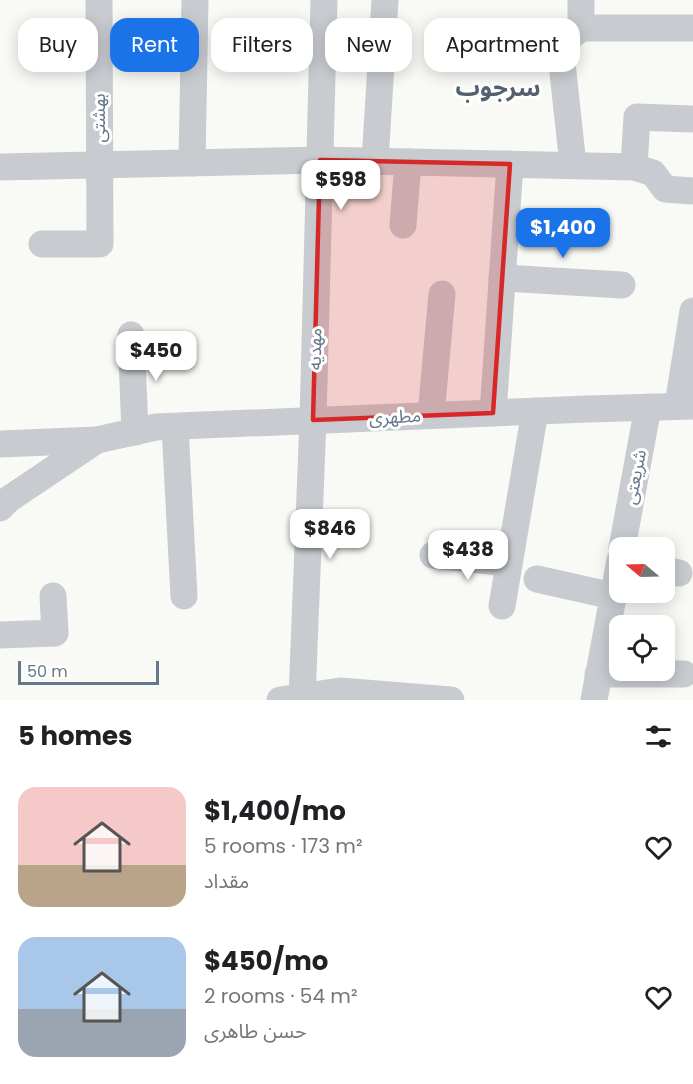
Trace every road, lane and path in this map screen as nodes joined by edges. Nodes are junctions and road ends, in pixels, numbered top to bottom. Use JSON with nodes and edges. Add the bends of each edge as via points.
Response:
{"nodes":[{"id":1,"x":99,"y":0,"type":"edge"},
{"id":2,"x":195,"y":0,"type":"edge"},
{"id":3,"x":324,"y":0,"type":"edge"},
{"id":4,"x":385,"y":0,"type":"edge"},
{"id":5,"x":581,"y":0,"type":"edge"},
{"id":6,"x":581,"y":28,"type":"junction"},
{"id":7,"x":693,"y":28,"type":"edge"},
{"id":8,"x":693,"y":119,"type":"edge"},
{"id":9,"x":320,"y":160,"type":"junction"},
{"id":10,"x":375,"y":161,"type":"junction"},
{"id":11,"x":192,"y":162,"type":"junction"},
{"id":12,"x":408,"y":162,"type":"junction"},
{"id":13,"x":510,"y":164,"type":"junction"},
{"id":14,"x":99,"y":165,"type":"junction"},
{"id":15,"x":573,"y":165,"type":"junction"},
{"id":16,"x":0,"y":167,"type":"edge"},
{"id":17,"x":634,"y":167,"type":"junction"},
{"id":18,"x":693,"y":191,"type":"edge"},
{"id":19,"x":403,"y":225,"type":"dead end"},
{"id":20,"x":42,"y":244,"type":"dead end"},
{"id":21,"x":502,"y":278,"type":"junction"},
{"id":22,"x":622,"y":285,"type":"dead end"},
{"id":23,"x":442,"y":294,"type":"dead end"},
{"id":24,"x":693,"y":311,"type":"edge"},
{"id":25,"x":131,"y":335,"type":"dead end"},
{"id":26,"x":685,"y":406,"type":"edge"},
{"id":27,"x":648,"y":407,"type":"junction"},
{"id":28,"x":536,"y":411,"type":"junction"},
{"id":29,"x":493,"y":412,"type":"junction"},
{"id":30,"x":430,"y":415,"type":"junction"},
{"id":31,"x":313,"y":420,"type":"junction"},
{"id":32,"x":175,"y":427,"type":"junction"},
{"id":33,"x":135,"y":432,"type":"junction"},
{"id":34,"x":98,"y":440,"type":"junction"},
{"id":35,"x":0,"y":444,"type":"edge"},
{"id":36,"x":0,"y":508,"type":"edge"},
{"id":37,"x":624,"y":537,"type":"edge"},
{"id":38,"x":433,"y":555,"type":"dead end"},
{"id":39,"x":508,"y":563,"type":"junction"},
{"id":40,"x":537,"y":579,"type":"dead end"},
{"id":41,"x":609,"y":595,"type":"edge"},
{"id":42,"x":54,"y":596,"type":"dead end"},
{"id":43,"x":184,"y":596,"type":"dead end"},
{"id":44,"x":612,"y":603,"type":"edge"},
{"id":45,"x":502,"y":606,"type":"dead end"},
{"id":46,"x":0,"y":636,"type":"edge"},
{"id":47,"x":598,"y":674,"type":"junction"},
{"id":48,"x":684,"y":674,"type":"dead end"},
{"id":49,"x":372,"y":697,"type":"edge"},
{"id":50,"x":291,"y":699,"type":"edge"},
{"id":51,"x":451,"y":700,"type":"edge"},
{"id":52,"x":594,"y":700,"type":"edge"}],
"edges":[{"from":1,"to":14,"type":"street","name":"بهشتی"},
{"from":2,"to":11,"type":"street"},
{"from":3,"to":9,"type":"street","name":"مهدیه"},
{"from":4,"to":10,"type":"street"},
{"from":5,"to":6,"type":"street"},
{"from":6,"to":7,"type":"street"},
{"from":6,"to":15,"type":"street","via":[[560,45]]},
{"from":8,"to":17,"type":"street","via":[[637,117]]},
{"from":9,"to":10,"type":"street"},
{"from":9,"to":11,"type":"street"},
{"from":9,"to":31,"type":"street","name":"مهدیه"},
{"from":10,"to":12,"type":"street"},
{"from":11,"to":14,"type":"street"},
{"from":12,"to":13,"type":"street"},
{"from":12,"to":19,"type":"street"},
{"from":13,"to":15,"type":"street"},
{"from":13,"to":21,"type":"street"},
{"from":14,"to":16,"type":"street"},
{"from":14,"to":20,"type":"street","name":"بهشتی","via":[[100,244]]},
{"from":15,"to":17,"type":"street"},
{"from":17,"to":18,"type":"street","via":[[653,173],[665,189]]},
{"from":21,"to":22,"type":"street"},
{"from":21,"to":29,"type":"street"},
{"from":23,"to":30,"type":"street"},
{"from":24,"to":26,"type":"street"},
{"from":25,"to":33,"type":"street"},
{"from":26,"to":27,"type":"street","name":"مطهری"},
{"from":27,"to":28,"type":"street","name":"مطهری"},
{"from":27,"to":37,"type":"street","name":"شریعتی"},
{"from":28,"to":29,"type":"street","name":"مطهری"},
{"from":28,"to":39,"type":"street"},
{"from":29,"to":30,"type":"street","name":"مطهری"},
{"from":30,"to":31,"type":"street","name":"مطهری"},
{"from":31,"to":32,"type":"street","name":"مطهری"},
{"from":31,"to":50,"type":"street","name":"مهدیه"},
{"from":32,"to":33,"type":"street","name":"مطهری"},
{"from":32,"to":43,"type":"street"},
{"from":33,"to":34,"type":"street","name":"مطهری"},
{"from":34,"to":35,"type":"street"},
{"from":34,"to":36,"type":"street"},
{"from":38,"to":39,"type":"street"},
{"from":39,"to":45,"type":"street"},
{"from":40,"to":41,"type":"street"},
{"from":42,"to":46,"type":"street","via":[[55,633]]},
{"from":44,"to":47,"type":"street"},
{"from":47,"to":48,"type":"street"},
{"from":47,"to":52,"type":"street"},
{"from":49,"to":50,"type":"street","via":[[340,692]]},
{"from":49,"to":51,"type":"street"}]}
